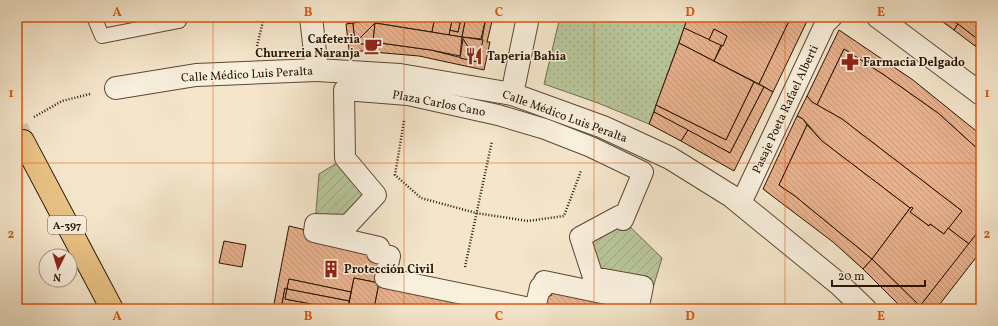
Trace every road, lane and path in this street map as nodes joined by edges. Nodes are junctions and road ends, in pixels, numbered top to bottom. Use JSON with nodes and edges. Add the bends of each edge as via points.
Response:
{"nodes":[{"id":1,"x":94,"y":17,"type":"edge"},
{"id":2,"x":178,"y":17,"type":"edge"},
{"id":3,"x":311,"y":17,"type":"edge"},
{"id":4,"x":528,"y":17,"type":"edge"},
{"id":5,"x":832,"y":17,"type":"edge"},
{"id":6,"x":878,"y":17,"type":"edge"},
{"id":7,"x":316,"y":70,"type":"junction"},
{"id":8,"x":116,"y":88,"type":"joint"},
{"id":9,"x":512,"y":94,"type":"junction"},
{"id":10,"x":981,"y":94,"type":"edge"},
{"id":11,"x":30,"y":119,"type":"dead end"},
{"id":12,"x":405,"y":119,"type":"dead end"},
{"id":13,"x":493,"y":136,"type":"dead end"},
{"id":14,"x":23,"y":141,"type":"tunnel mouth"},
{"id":15,"x":581,"y":169,"type":"dead end"},
{"id":16,"x":741,"y":203,"type":"junction"},
{"id":17,"x":476,"y":213,"type":"junction"},
{"id":18,"x":460,"y":293,"type":"junction"},
{"id":19,"x":112,"y":309,"type":"edge"},
{"id":20,"x":865,"y":309,"type":"edge"}],
"edges":[{"from":1,"to":2,"type":"lane","via":[[102,36],[179,21]]},
{"from":3,"to":7,"type":"street"},
{"from":4,"to":9,"type":"street"},
{"from":5,"to":16,"type":"street","name":"Pasaje Poeta Rafael Alberti","via":[[825,24]]},
{"from":6,"to":10,"type":"street"},
{"from":7,"to":8,"type":"street","name":"Calle Médico Luis Peralta","via":[[196,76]]},
{"from":7,"to":9,"type":"street","name":"Calle Médico Luis Peralta","via":[[400,75]]},
{"from":8,"to":11,"type":"path","via":[[62,101]]},
{"from":9,"to":16,"type":"street","name":"Calle Médico Luis Peralta","via":[[603,127],[670,158]]},
{"from":12,"to":17,"type":"path","via":[[395,175],[421,198]]},
{"from":13,"to":17,"type":"path"},
{"from":14,"to":19,"type":"main road","number":"A-397"},
{"from":15,"to":17,"type":"path","via":[[564,216],[528,221]]},
{"from":16,"to":20,"type":"street","name":"Calle Médico Luis Peralta"},
{"from":17,"to":18,"type":"path"},
{"from":18,"to":18,"type":"street","name":"Plaza Carlos Cano","via":[[535,309],[540,287],[543,288],[544,282],[640,301],[643,286],[593,278],[580,237],[619,216],[623,220],[643,172],[545,129],[485,112],[408,95],[344,90],[345,158],[376,195],[348,225],[315,224],[314,232],[379,247],[377,254],[390,256],[385,278]]}]}
